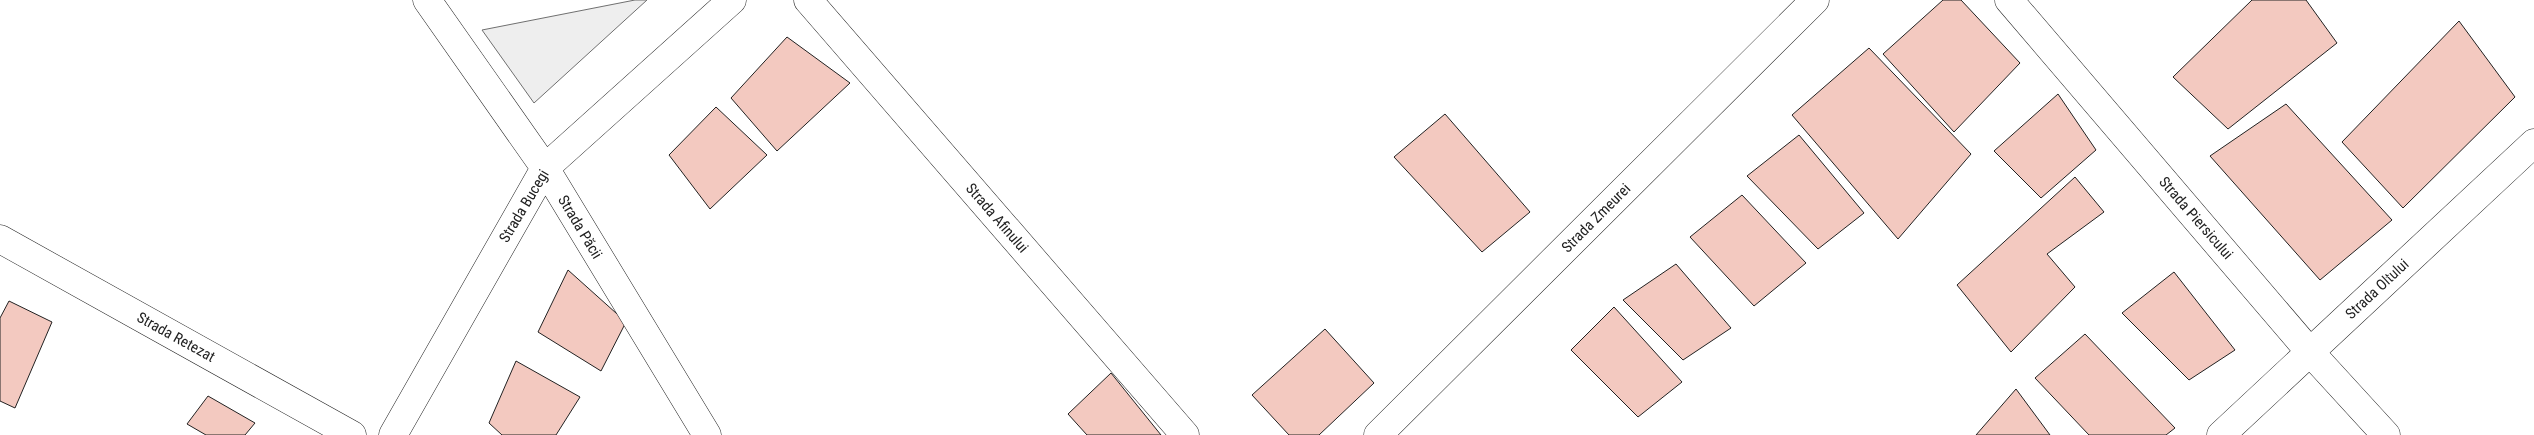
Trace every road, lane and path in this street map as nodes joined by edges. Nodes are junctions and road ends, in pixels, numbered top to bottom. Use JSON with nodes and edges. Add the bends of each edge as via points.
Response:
{"nodes":[{"id":1,"x":427,"y":0,"type":"edge"},
{"id":2,"x":732,"y":0,"type":"edge"},
{"id":3,"x":808,"y":0,"type":"edge"},
{"id":4,"x":1815,"y":0,"type":"edge"},
{"id":5,"x":2009,"y":0,"type":"edge"},
{"id":6,"x":2534,"y":143,"type":"edge"},
{"id":7,"x":545,"y":168,"type":"junction"},
{"id":8,"x":0,"y":239,"type":"edge"},
{"id":9,"x":2310,"y":352,"type":"junction"},
{"id":10,"x":352,"y":435,"type":"edge"},
{"id":11,"x":393,"y":435,"type":"edge"},
{"id":12,"x":707,"y":435,"type":"edge"},
{"id":13,"x":1185,"y":435,"type":"edge"},
{"id":14,"x":1378,"y":435,"type":"edge"},
{"id":15,"x":2221,"y":435,"type":"edge"},
{"id":16,"x":2386,"y":435,"type":"edge"}],
"edges":[{"from":1,"to":7,"type":"street","name":"Strada Păcii"},
{"from":2,"to":7,"type":"street","name":"Strada Bucegi"},
{"from":3,"to":13,"type":"street","name":"Strada Afinului"},
{"from":4,"to":14,"type":"street","name":"Strada Zmeurei"},
{"from":5,"to":9,"type":"street","name":"Strada Piersicului"},
{"from":6,"to":9,"type":"street","name":"Strada Oltului"},
{"from":7,"to":11,"type":"street","name":"Strada Bucegi"},
{"from":7,"to":12,"type":"street","name":"Strada Păcii"},
{"from":8,"to":10,"type":"street","name":"Strada Retezat"},
{"from":9,"to":15,"type":"street","name":"Strada Oltului"},
{"from":9,"to":16,"type":"street","name":"Strada Piersicului"}]}
